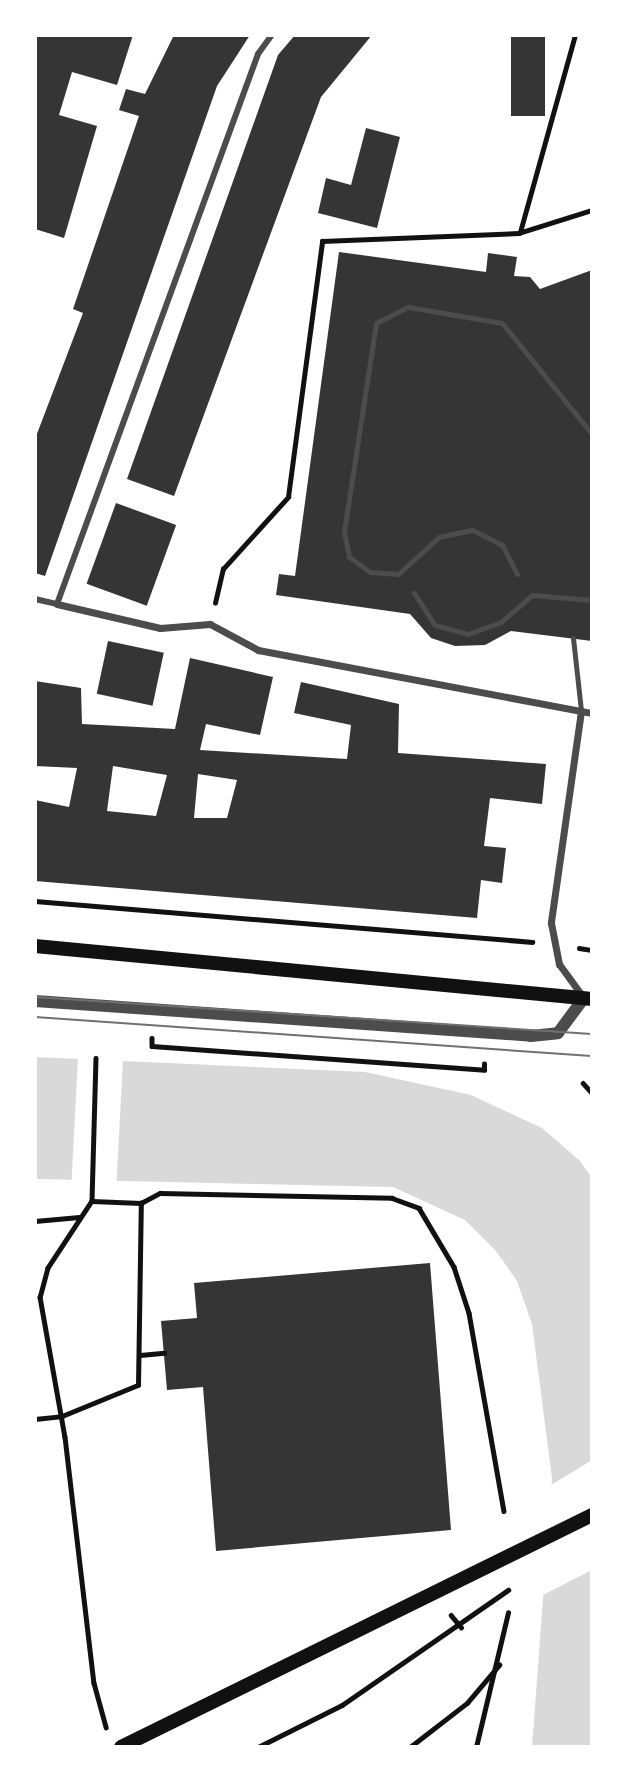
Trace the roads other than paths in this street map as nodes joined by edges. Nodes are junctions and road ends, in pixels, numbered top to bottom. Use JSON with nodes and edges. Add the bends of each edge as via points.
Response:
{"nodes":[{"id":1,"x":272,"y":35,"type":"edge"},
{"id":2,"x":592,"y":434,"type":"edge"},
{"id":3,"x":517,"y":574,"type":"dead end"},
{"id":4,"x":414,"y":593,"type":"dead end"},
{"id":5,"x":35,"y":599,"type":"edge"},
{"id":6,"x":592,"y":600,"type":"edge"},
{"id":7,"x":57,"y":604,"type":"junction"},
{"id":8,"x":573,"y":638,"type":"dead end"},
{"id":9,"x":581,"y":711,"type":"junction"},
{"id":10,"x":592,"y":713,"type":"edge"},
{"id":11,"x":35,"y":946,"type":"edge"},
{"id":12,"x":589,"y":1000,"type":"edge"},
{"id":13,"x":35,"y":1001,"type":"edge"},
{"id":14,"x":592,"y":1515,"type":"edge"},
{"id":15,"x":121,"y":1747,"type":"edge"}],
"edges":[{"from":1,"to":7,"type":"street","via":[[258,54]]},
{"from":2,"to":3,"type":"lane","via":[[502,323],[408,307],[376,323],[344,533],[349,557],[370,572],[398,574],[439,537],[472,530],[502,545]]},
{"from":4,"to":6,"type":"lane","via":[[435,625],[468,634],[486,631],[532,595]]},
{"from":5,"to":7,"type":"street"},
{"from":7,"to":9,"type":"street","via":[[160,628],[210,624],[258,650]]},
{"from":8,"to":9,"type":"lane"},
{"from":9,"to":10,"type":"street"},
{"from":9,"to":12,"type":"street","via":[[551,923],[559,964]]},
{"from":11,"to":12,"type":"main road"},
{"from":12,"to":13,"type":"street","via":[[558,1033],[531,1036]]},
{"from":14,"to":15,"type":"main road"}]}
